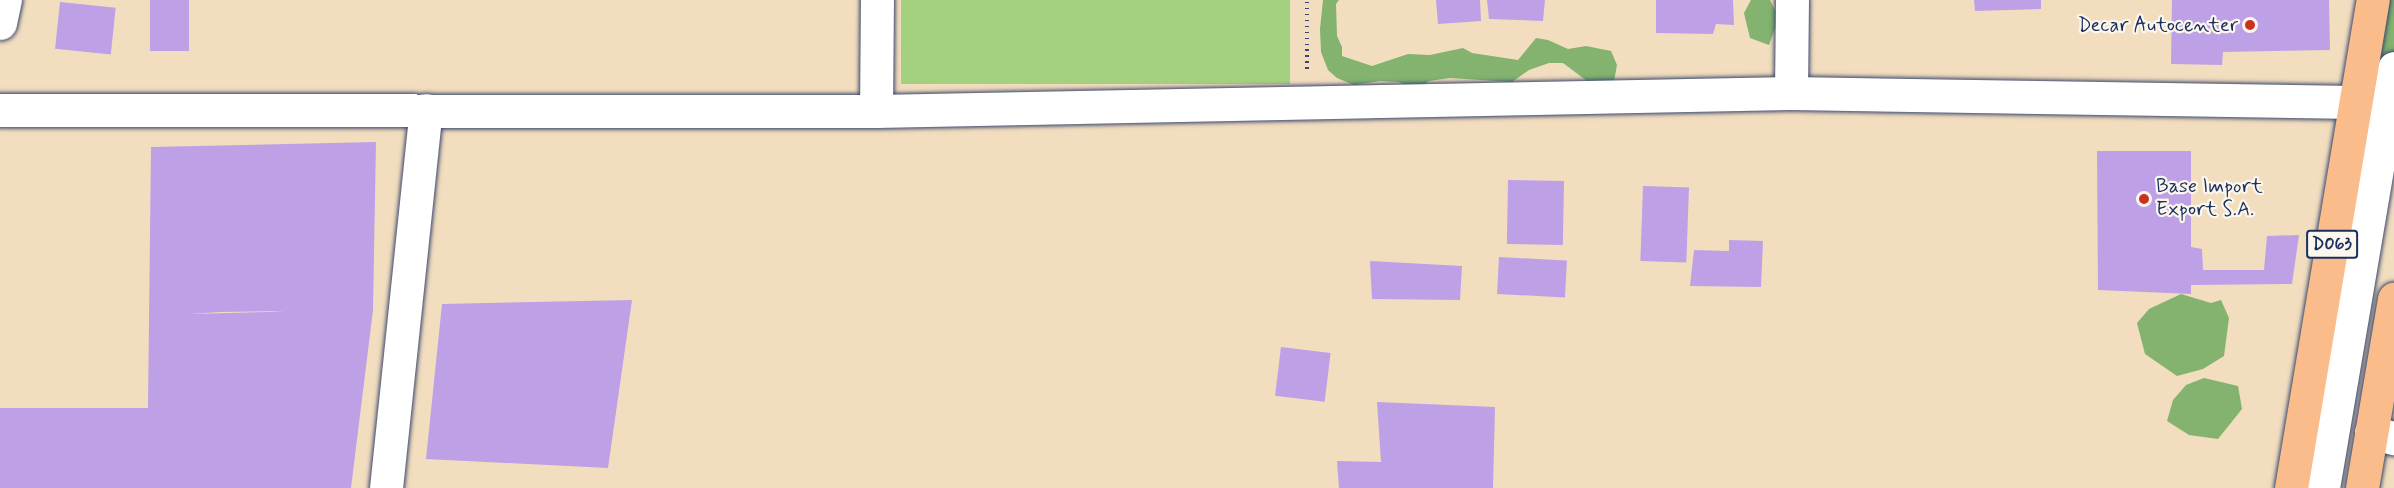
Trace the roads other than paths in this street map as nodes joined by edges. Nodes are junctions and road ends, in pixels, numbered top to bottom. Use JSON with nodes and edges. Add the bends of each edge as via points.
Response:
{"nodes":[{"id":1,"x":5,"y":0,"type":"edge"},
{"id":2,"x":877,"y":0,"type":"edge"},
{"id":3,"x":1792,"y":0,"type":"edge"},
{"id":4,"x":2373,"y":0,"type":"edge"},
{"id":5,"x":0,"y":23,"type":"edge"},
{"id":6,"x":2394,"y":68,"type":"edge"},
{"id":7,"x":1791,"y":93,"type":"junction"},
{"id":8,"x":2356,"y":102,"type":"junction"},
{"id":9,"x":2391,"y":108,"type":"edge"},
{"id":10,"x":0,"y":110,"type":"edge"},
{"id":11,"x":426,"y":110,"type":"junction"},
{"id":12,"x":876,"y":111,"type":"junction"},
{"id":13,"x":2394,"y":299,"type":"edge"},
{"id":14,"x":2383,"y":435,"type":"edge"},
{"id":15,"x":386,"y":488,"type":"edge"},
{"id":16,"x":2291,"y":488,"type":"edge"},
{"id":17,"x":2323,"y":488,"type":"edge"},
{"id":18,"x":2362,"y":488,"type":"edge"}],
"edges":[{"from":1,"to":5,"type":"street"},
{"from":2,"to":12,"type":"street"},
{"from":3,"to":7,"type":"street"},
{"from":4,"to":8,"type":"main road","number":"D063"},
{"from":6,"to":9,"type":"street"},
{"from":7,"to":8,"type":"street"},
{"from":7,"to":12,"type":"street"},
{"from":8,"to":9,"type":"street"},
{"from":8,"to":16,"type":"main road","number":"D063"},
{"from":9,"to":17,"type":"street"},
{"from":10,"to":11,"type":"street"},
{"from":11,"to":12,"type":"street"},
{"from":11,"to":15,"type":"street"},
{"from":13,"to":14,"type":"main road"},
{"from":14,"to":18,"type":"main road"}]}
